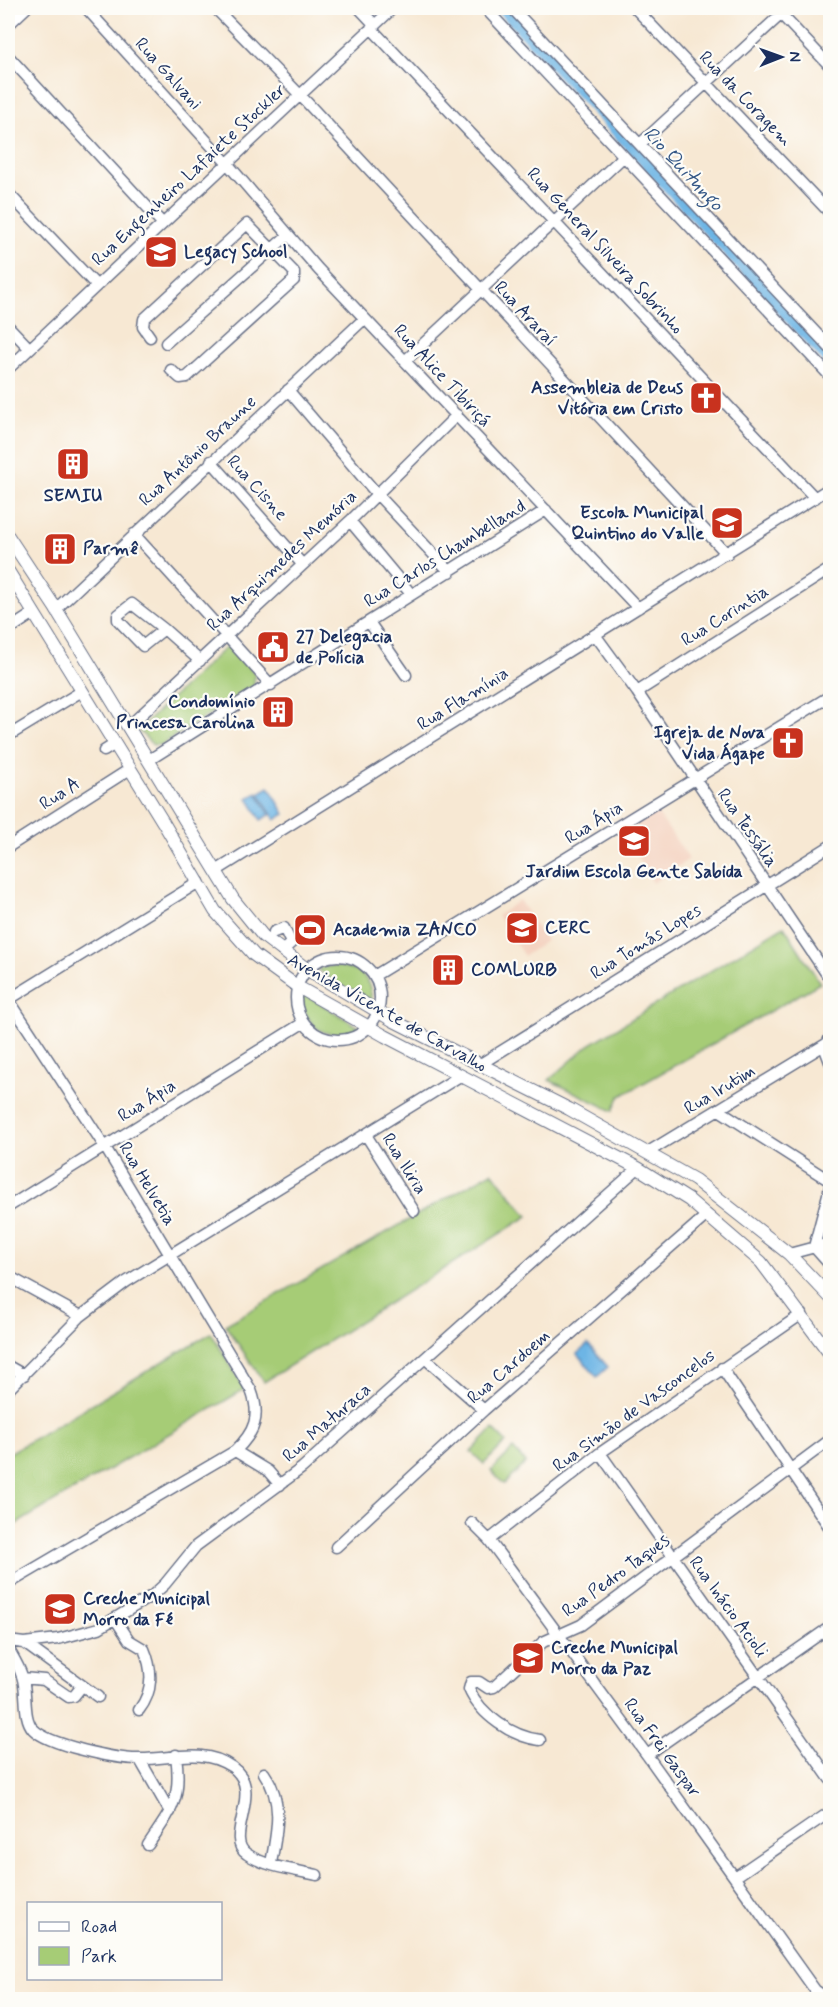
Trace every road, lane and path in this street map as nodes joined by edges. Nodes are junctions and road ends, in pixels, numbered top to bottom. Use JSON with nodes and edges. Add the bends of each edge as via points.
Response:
{"nodes":[{"id":1,"x":26,"y":8,"type":"edge"},
{"id":2,"x":86,"y":8,"type":"edge"},
{"id":3,"x":215,"y":8,"type":"edge"},
{"id":4,"x":359,"y":8,"type":"edge"},
{"id":5,"x":393,"y":8,"type":"edge"},
{"id":6,"x":485,"y":8,"type":"edge"},
{"id":7,"x":512,"y":8,"type":"edge"},
{"id":8,"x":635,"y":8,"type":"edge"},
{"id":9,"x":781,"y":10,"type":"edge"},
{"id":10,"x":8,"y":25,"type":"edge"},
{"id":11,"x":373,"y":26,"type":"junction"},
{"id":12,"x":8,"y":56,"type":"edge"},
{"id":13,"x":831,"y":66,"type":"edge"},
{"id":14,"x":706,"y":83,"type":"junction"},
{"id":15,"x":300,"y":95,"type":"junction"},
{"id":16,"x":640,"y":144,"type":"junction"},
{"id":17,"x":623,"y":157,"type":"junction"},
{"id":18,"x":226,"y":162,"type":"junction"},
{"id":19,"x":8,"y":193,"type":"edge"},
{"id":20,"x":831,"y":213,"type":"edge"},
{"id":21,"x":554,"y":221,"type":"junction"},
{"id":22,"x":162,"y":223,"type":"junction"},
{"id":23,"x":288,"y":235,"type":"junction"},
{"id":24,"x":272,"y":249,"type":"junction"},
{"id":25,"x":95,"y":284,"type":"junction"},
{"id":26,"x":480,"y":290,"type":"junction"},
{"id":27,"x":364,"y":318,"type":"junction"},
{"id":28,"x":8,"y":326,"type":"edge"},
{"id":29,"x":150,"y":337,"type":"dead end"},
{"id":30,"x":166,"y":343,"type":"dead end"},
{"id":31,"x":29,"y":348,"type":"junction"},
{"id":32,"x":831,"y":348,"type":"edge"},
{"id":33,"x":406,"y":360,"type":"junction"},
{"id":34,"x":8,"y":369,"type":"edge"},
{"id":35,"x":171,"y":370,"type":"dead end"},
{"id":36,"x":831,"y":376,"type":"edge"},
{"id":37,"x":288,"y":390,"type":"junction"},
{"id":38,"x":457,"y":415,"type":"junction"},
{"id":39,"x":211,"y":461,"type":"junction"},
{"id":40,"x":831,"y":488,"type":"edge"},
{"id":41,"x":377,"y":494,"type":"junction"},
{"id":42,"x":814,"y":498,"type":"junction"},
{"id":43,"x":546,"y":510,"type":"junction"},
{"id":44,"x":350,"y":521,"type":"junction"},
{"id":45,"x":134,"y":534,"type":"junction"},
{"id":46,"x":8,"y":537,"type":"edge"},
{"id":47,"x":727,"y":554,"type":"junction"},
{"id":48,"x":302,"y":564,"type":"junction"},
{"id":49,"x":831,"y":569,"type":"edge"},
{"id":50,"x":8,"y":571,"type":"edge"},
{"id":51,"x":450,"y":572,"type":"junction"},
{"id":52,"x":411,"y":594,"type":"junction"},
{"id":53,"x":638,"y":608,"type":"junction"},
{"id":54,"x":56,"y":609,"type":"junction"},
{"id":55,"x":34,"y":613,"type":"junction"},
{"id":56,"x":369,"y":621,"type":"junction"},
{"id":57,"x":164,"y":629,"type":"dead end"},
{"id":58,"x":8,"y":630,"type":"edge"},
{"id":59,"x":228,"y":635,"type":"junction"},
{"id":60,"x":596,"y":636,"type":"junction"},
{"id":61,"x":200,"y":661,"type":"junction"},
{"id":62,"x":406,"y":675,"type":"dead end"},
{"id":63,"x":271,"y":685,"type":"junction"},
{"id":64,"x":81,"y":691,"type":"junction"},
{"id":65,"x":637,"y":692,"type":"junction"},
{"id":66,"x":831,"y":696,"type":"edge"},
{"id":67,"x":128,"y":727,"type":"junction"},
{"id":68,"x":8,"y":736,"type":"edge"},
{"id":69,"x":149,"y":760,"type":"junction"},
{"id":70,"x":130,"y":769,"type":"junction"},
{"id":71,"x":694,"y":780,"type":"junction"},
{"id":72,"x":831,"y":846,"type":"edge"},
{"id":73,"x":8,"y":847,"type":"edge"},
{"id":74,"x":216,"y":871,"type":"junction"},
{"id":75,"x":199,"y":882,"type":"junction"},
{"id":76,"x":767,"y":887,"type":"junction"},
{"id":77,"x":274,"y":932,"type":"dead end"},
{"id":78,"x":282,"y":951,"type":"junction"},
{"id":79,"x":308,"y":970,"type":"junction"},
{"id":80,"x":374,"y":976,"type":"junction"},
{"id":81,"x":831,"y":979,"type":"edge"},
{"id":82,"x":298,"y":987,"type":"junction"},
{"id":83,"x":8,"y":1000,"type":"edge"},
{"id":84,"x":377,"y":1011,"type":"junction"},
{"id":85,"x":303,"y":1023,"type":"junction"},
{"id":86,"x":369,"y":1026,"type":"junction"},
{"id":87,"x":828,"y":1040,"type":"edge"},
{"id":88,"x":809,"y":1056,"type":"junction"},
{"id":89,"x":830,"y":1061,"type":"edge"},
{"id":90,"x":479,"y":1065,"type":"junction"},
{"id":91,"x":460,"y":1076,"type":"junction"},
{"id":92,"x":719,"y":1110,"type":"junction"},
{"id":93,"x":366,"y":1135,"type":"junction"},
{"id":94,"x":105,"y":1147,"type":"junction"},
{"id":95,"x":648,"y":1152,"type":"junction"},
{"id":96,"x":639,"y":1168,"type":"junction"},
{"id":97,"x":831,"y":1181,"type":"edge"},
{"id":98,"x":831,"y":1187,"type":"edge"},
{"id":99,"x":8,"y":1207,"type":"edge"},
{"id":100,"x":414,"y":1211,"type":"dead end"},
{"id":101,"x":707,"y":1215,"type":"junction"},
{"id":102,"x":831,"y":1243,"type":"edge"},
{"id":103,"x":814,"y":1247,"type":"junction"},
{"id":104,"x":789,"y":1254,"type":"junction"},
{"id":105,"x":171,"y":1256,"type":"junction"},
{"id":106,"x":831,"y":1265,"type":"edge"},
{"id":107,"x":8,"y":1276,"type":"edge"},
{"id":108,"x":831,"y":1297,"type":"edge"},
{"id":109,"x":802,"y":1314,"type":"junction"},
{"id":110,"x":81,"y":1316,"type":"junction"},
{"id":111,"x":831,"y":1354,"type":"edge"},
{"id":112,"x":426,"y":1359,"type":"junction"},
{"id":113,"x":8,"y":1366,"type":"edge"},
{"id":114,"x":722,"y":1368,"type":"junction"},
{"id":115,"x":24,"y":1375,"type":"junction"},
{"id":116,"x":8,"y":1390,"type":"edge"},
{"id":117,"x":484,"y":1410,"type":"junction"},
{"id":118,"x":831,"y":1440,"type":"edge"},
{"id":119,"x":235,"y":1450,"type":"junction"},
{"id":120,"x":600,"y":1453,"type":"junction"},
{"id":121,"x":790,"y":1469,"type":"junction"},
{"id":122,"x":280,"y":1485,"type":"junction"},
{"id":123,"x":472,"y":1523,"type":"dead end"},
{"id":124,"x":831,"y":1528,"type":"edge"},
{"id":125,"x":489,"y":1540,"type":"junction"},
{"id":126,"x":336,"y":1547,"type":"dead end"},
{"id":127,"x":672,"y":1556,"type":"junction"},
{"id":128,"x":8,"y":1584,"type":"edge"},
{"id":129,"x":116,"y":1620,"type":"junction"},
{"id":130,"x":831,"y":1627,"type":"edge"},
{"id":131,"x":559,"y":1635,"type":"junction"},
{"id":132,"x":8,"y":1641,"type":"edge"},
{"id":133,"x":24,"y":1643,"type":"junction"},
{"id":134,"x":8,"y":1648,"type":"edge"},
{"id":135,"x":759,"y":1677,"type":"junction"},
{"id":136,"x":23,"y":1678,"type":"junction"},
{"id":137,"x":82,"y":1686,"type":"junction"},
{"id":138,"x":98,"y":1697,"type":"dead end"},
{"id":139,"x":139,"y":1710,"type":"dead end"},
{"id":140,"x":540,"y":1740,"type":"dead end"},
{"id":141,"x":176,"y":1755,"type":"junction"},
{"id":142,"x":647,"y":1755,"type":"junction"},
{"id":143,"x":140,"y":1760,"type":"junction"},
{"id":144,"x":264,"y":1773,"type":"dead end"},
{"id":145,"x":831,"y":1779,"type":"edge"},
{"id":146,"x":170,"y":1812,"type":"junction"},
{"id":147,"x":831,"y":1812,"type":"edge"},
{"id":148,"x":148,"y":1845,"type":"dead end"},
{"id":149,"x":271,"y":1863,"type":"junction"},
{"id":150,"x":317,"y":1875,"type":"dead end"},
{"id":151,"x":735,"y":1877,"type":"junction"},
{"id":152,"x":826,"y":1995,"type":"edge"}],
"edges":[{"from":1,"to":10,"type":"street"},
{"from":2,"to":18,"type":"street","name":"Rua Galvani"},
{"from":3,"to":15,"type":"street","name":"Rua Araraí"},
{"from":4,"to":11,"type":"street","name":"Rua General Silveira Sobrinho"},
{"from":5,"to":11,"type":"street","name":"Rua Engenheiro Lafaiete Stockler"},
{"from":6,"to":17,"type":"street"},
{"from":7,"to":16,"type":"street"},
{"from":8,"to":14,"type":"street","name":"Rua da Coragem"},
{"from":9,"to":13,"type":"street"},
{"from":9,"to":14,"type":"street"},
{"from":11,"to":15,"type":"street","name":"Rua Engenheiro Lafaiete Stockler"},
{"from":11,"to":21,"type":"street","name":"Rua General Silveira Sobrinho"},
{"from":12,"to":22,"type":"street"},
{"from":14,"to":16,"type":"street"},
{"from":14,"to":20,"type":"street","name":"Rua da Coragem"},
{"from":15,"to":18,"type":"street","name":"Rua Engenheiro Lafaiete Stockler"},
{"from":15,"to":26,"type":"street","name":"Rua Araraí"},
{"from":16,"to":32,"type":"street"},
{"from":17,"to":21,"type":"street"},
{"from":17,"to":36,"type":"street"},
{"from":18,"to":22,"type":"street","name":"Rua Engenheiro Lafaiete Stockler"},
{"from":18,"to":23,"type":"street","name":"Rua Alice Tibiriçá"},
{"from":19,"to":25,"type":"street"},
{"from":21,"to":26,"type":"street"},
{"from":21,"to":42,"type":"street","name":"Rua General Silveira Sobrinho"},
{"from":22,"to":25,"type":"street","name":"Rua Engenheiro Lafaiete Stockler"},
{"from":23,"to":24,"type":"street"},
{"from":23,"to":27,"type":"street","name":"Rua Alice Tibiriçá"},
{"from":24,"to":29,"type":"street","via":[[247,224],[144,320],[143,327]]},
{"from":24,"to":30,"type":"street"},
{"from":24,"to":35,"type":"street","via":[[294,272],[294,280],[187,377],[180,378]]},
{"from":25,"to":31,"type":"street","name":"Rua Engenheiro Lafaiete Stockler"},
{"from":26,"to":33,"type":"street"},
{"from":26,"to":47,"type":"street","name":"Rua Araraí"},
{"from":27,"to":33,"type":"street","name":"Rua Alice Tibiriçá"},
{"from":27,"to":37,"type":"street","name":"Rua Antônio Braune"},
{"from":28,"to":31,"type":"street"},
{"from":31,"to":34,"type":"street","name":"Rua Engenheiro Lafaiete Stockler"},
{"from":33,"to":38,"type":"street","name":"Rua Alice Tibiriçá"},
{"from":37,"to":39,"type":"street","name":"Rua Antônio Braune"},
{"from":37,"to":41,"type":"street"},
{"from":38,"to":41,"type":"street","name":"Rua Arquimedes Memória"},
{"from":38,"to":43,"type":"street","name":"Rua Alice Tibiriçá"},
{"from":39,"to":45,"type":"street","name":"Rua Antônio Braune"},
{"from":39,"to":48,"type":"street","name":"Rua Cisne"},
{"from":40,"to":42,"type":"street","name":"Rua Flamínia"},
{"from":41,"to":44,"type":"street","name":"Rua Arquimedes Memória"},
{"from":41,"to":51,"type":"street"},
{"from":42,"to":47,"type":"street","name":"Rua Flamínia"},
{"from":43,"to":51,"type":"street","name":"Rua Carlos Chambelland"},
{"from":43,"to":53,"type":"street","name":"Rua Alice Tibiriçá"},
{"from":44,"to":48,"type":"street","name":"Rua Arquimedes Memória"},
{"from":44,"to":52,"type":"street"},
{"from":45,"to":54,"type":"street","name":"Rua Antônio Braune"},
{"from":45,"to":59,"type":"street"},
{"from":46,"to":54,"type":"main road","name":"Avenida Vicente de Carvalho"},
{"from":47,"to":53,"type":"street","name":"Rua Flamínia"},
{"from":48,"to":59,"type":"street","name":"Rua Arquimedes Memória"},
{"from":49,"to":65,"type":"street","name":"Rua Corintia"},
{"from":50,"to":55,"type":"main road","name":"Avenida Vicente de Carvalho"},
{"from":51,"to":52,"type":"street","name":"Rua Carlos Chambelland"},
{"from":52,"to":56,"type":"street","name":"Rua Carlos Chambelland"},
{"from":53,"to":60,"type":"street","name":"Rua Flamínia"},
{"from":54,"to":67,"type":"main road","name":"Avenida Vicente de Carvalho"},
{"from":55,"to":58,"type":"street"},
{"from":55,"to":64,"type":"main road","name":"Avenida Vicente de Carvalho"},
{"from":56,"to":62,"type":"street"},
{"from":56,"to":63,"type":"street","name":"Rua Carlos Chambelland"},
{"from":57,"to":61,"type":"street"},
{"from":59,"to":61,"type":"street","name":"Rua Arquimedes Memória"},
{"from":59,"to":63,"type":"street"},
{"from":60,"to":65,"type":"street","name":"Rua Tessália"},
{"from":60,"to":74,"type":"street","name":"Rua Flamínia"},
{"from":61,"to":67,"type":"street","name":"Rua Arquimedes Memória"},
{"from":63,"to":69,"type":"street","name":"Rua Carlos Chambelland"},
{"from":64,"to":68,"type":"street"},
{"from":64,"to":70,"type":"main road","name":"Avenida Vicente de Carvalho","via":[[110,747]]},
{"from":65,"to":71,"type":"street","name":"Rua Tessália"},
{"from":66,"to":71,"type":"street","name":"Rua Ápia"},
{"from":67,"to":69,"type":"main road","name":"Avenida Vicente de Carvalho"},
{"from":69,"to":74,"type":"main road","name":"Avenida Vicente de Carvalho"},
{"from":70,"to":73,"type":"street","name":"Rua A"},
{"from":70,"to":75,"type":"main road","name":"Avenida Vicente de Carvalho"},
{"from":71,"to":76,"type":"street","name":"Rua Tessália"},
{"from":71,"to":80,"type":"street","name":"Rua Ápia"},
{"from":72,"to":76,"type":"street","name":"Rua Tomás Lopes"},
{"from":74,"to":78,"type":"main road","name":"Avenida Vicente de Carvalho","via":[[244,914]]},
{"from":75,"to":82,"type":"main road","name":"Avenida Vicente de Carvalho","via":[[234,935]]},
{"from":75,"to":83,"type":"street"},
{"from":76,"to":81,"type":"street","name":"Rua Tessália"},
{"from":76,"to":90,"type":"street","name":"Rua Tomás Lopes"},
{"from":77,"to":78,"type":"street","via":[[284,928],[291,944]]},
{"from":78,"to":79,"type":"main road","name":"Avenida Vicente de Carvalho"},
{"from":79,"to":80,"type":"street","via":[[327,958],[348,957],[359,961]]},
{"from":79,"to":82,"type":"street"},
{"from":79,"to":84,"type":"main road","name":"Avenida Vicente de Carvalho"},
{"from":80,"to":84,"type":"street","via":[[380,999]]},
{"from":82,"to":85,"type":"street","via":[[297,1006]]},
{"from":82,"to":86,"type":"main road","name":"Avenida Vicente de Carvalho"},
{"from":83,"to":94,"type":"street","name":"Rua Helvetia"},
{"from":84,"to":86,"type":"street"},
{"from":84,"to":90,"type":"main road","name":"Avenida Vicente de Carvalho"},
{"from":85,"to":86,"type":"street","via":[[330,1040],[351,1039]]},
{"from":85,"to":94,"type":"street","name":"Rua Ápia"},
{"from":86,"to":91,"type":"main road","name":"Avenida Vicente de Carvalho"},
{"from":87,"to":88,"type":"street","name":"Rua Irutim"},
{"from":87,"to":89,"type":"street"},
{"from":88,"to":89,"type":"street","via":[[820,1055]]},
{"from":88,"to":92,"type":"street","name":"Rua Irutim"},
{"from":90,"to":95,"type":"main road","name":"Avenida Vicente de Carvalho"},
{"from":91,"to":93,"type":"street"},
{"from":91,"to":96,"type":"main road","name":"Avenida Vicente de Carvalho"},
{"from":92,"to":95,"type":"street","name":"Rua Irutim"},
{"from":92,"to":97,"type":"street"},
{"from":93,"to":100,"type":"street","name":"Rua Iliria"},
{"from":93,"to":105,"type":"street"},
{"from":94,"to":99,"type":"street","name":"Rua Ápia"},
{"from":94,"to":105,"type":"street","name":"Rua Helvetia"},
{"from":95,"to":104,"type":"main road","name":"Avenida Vicente de Carvalho","via":[[695,1180]]},
{"from":96,"to":101,"type":"main road","name":"Avenida Vicente de Carvalho"},
{"from":96,"to":112,"type":"street","name":"Rua Maturaca"},
{"from":98,"to":103,"type":"street"},
{"from":101,"to":109,"type":"main road","name":"Avenida Vicente de Carvalho","via":[[761,1262]]},
{"from":101,"to":117,"type":"street","name":"Rua Cardoem"},
{"from":102,"to":103,"type":"street"},
{"from":103,"to":104,"type":"street"},
{"from":103,"to":106,"type":"street"},
{"from":104,"to":108,"type":"main road","name":"Avenida Vicente de Carvalho"},
{"from":105,"to":110,"type":"street","via":[[126,1282]]},
{"from":105,"to":119,"type":"street","name":"Rua Helvetia","via":[[255,1401],[249,1438]]},
{"from":107,"to":110,"type":"street"},
{"from":109,"to":111,"type":"main road","name":"Avenida Vicente de Carvalho"},
{"from":109,"to":114,"type":"street","name":"Rua Simão de Vasconcelos"},
{"from":110,"to":115,"type":"street"},
{"from":112,"to":117,"type":"street"},
{"from":112,"to":122,"type":"street","name":"Rua Maturaca"},
{"from":113,"to":115,"type":"street"},
{"from":114,"to":120,"type":"street","name":"Rua Simão de Vasconcelos"},
{"from":114,"to":121,"type":"street"},
{"from":115,"to":116,"type":"street"},
{"from":117,"to":126,"type":"street","name":"Rua Cardoem"},
{"from":118,"to":121,"type":"street","name":"Rua Pedro Taques"},
{"from":119,"to":122,"type":"street","via":[[268,1471]]},
{"from":119,"to":128,"type":"street"},
{"from":120,"to":125,"type":"street","name":"Rua Simão de Vasconcelos"},
{"from":120,"to":127,"type":"street","name":"Rua Inácio Acioli"},
{"from":121,"to":124,"type":"street"},
{"from":121,"to":127,"type":"street","name":"Rua Pedro Taques"},
{"from":122,"to":129,"type":"street","name":"Rua Maturaca","via":[[196,1546],[165,1584]]},
{"from":123,"to":125,"type":"street","name":"Rua Frei Gaspar"},
{"from":125,"to":131,"type":"street","name":"Rua Frei Gaspar"},
{"from":127,"to":131,"type":"street","name":"Rua Pedro Taques","via":[[581,1625]]},
{"from":127,"to":135,"type":"street","name":"Rua Inácio Acioli"},
{"from":129,"to":133,"type":"street","name":"Rua Maturaca","via":[[80,1634]]},
{"from":129,"to":139,"type":"street","via":[[129,1640],[146,1653],[151,1679]]},
{"from":130,"to":135,"type":"street"},
{"from":131,"to":140,"type":"street","name":"Rua Pedro Taques","via":[[543,1642],[494,1687],[476,1681],[469,1686],[473,1698],[502,1725],[517,1735]]},
{"from":131,"to":142,"type":"street","name":"Rua Frei Gaspar"},
{"from":132,"to":133,"type":"street","name":"Rua Maturaca"},
{"from":133,"to":137,"type":"street"},
{"from":134,"to":136,"type":"street"},
{"from":135,"to":142,"type":"street"},
{"from":135,"to":145,"type":"street","name":"Rua Inácio Acioli"},
{"from":136,"to":137,"type":"street","via":[[44,1680],[69,1697]]},
{"from":136,"to":143,"type":"street","via":[[29,1723],[37,1733],[57,1742]]},
{"from":137,"to":138,"type":"street"},
{"from":141,"to":143,"type":"street"},
{"from":141,"to":146,"type":"street","via":[[179,1789]]},
{"from":141,"to":149,"type":"street","via":[[214,1758],[240,1775],[246,1801],[239,1829],[240,1849]]},
{"from":142,"to":151,"type":"street","name":"Rua Frei Gaspar"},
{"from":143,"to":146,"type":"street"},
{"from":144,"to":149,"type":"street","via":[[277,1800]]},
{"from":146,"to":148,"type":"street"},
{"from":147,"to":151,"type":"street"},
{"from":149,"to":150,"type":"street"},
{"from":151,"to":152,"type":"street","name":"Rua Frei Gaspar","via":[[815,1990]]}]}
